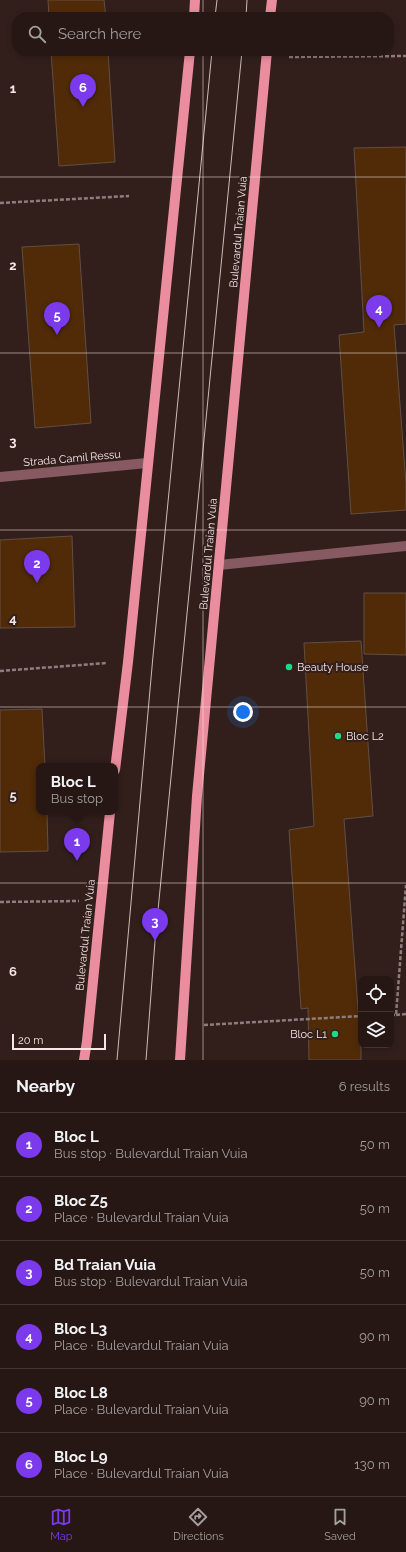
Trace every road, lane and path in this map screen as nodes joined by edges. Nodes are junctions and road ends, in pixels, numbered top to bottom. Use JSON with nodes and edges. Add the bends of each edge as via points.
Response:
{"nodes":[{"id":1,"x":196,"y":0,"type":"edge"},
{"id":2,"x":272,"y":0,"type":"edge"},
{"id":3,"x":195,"y":12,"type":"edge"},
{"id":4,"x":271,"y":12,"type":"edge"},
{"id":5,"x":189,"y":56,"type":"edge"},
{"id":6,"x":266,"y":56,"type":"edge"},
{"id":7,"x":394,"y":56,"type":"edge"},
{"id":8,"x":406,"y":56,"type":"edge"},
{"id":9,"x":129,"y":196,"type":"dead end"},
{"id":10,"x":0,"y":203,"type":"edge"},
{"id":11,"x":147,"y":463,"type":"junction"},
{"id":12,"x":0,"y":477,"type":"edge"},
{"id":13,"x":406,"y":546,"type":"edge"},
{"id":14,"x":219,"y":565,"type":"junction"},
{"id":15,"x":128,"y":662,"type":"junction"},
{"id":16,"x":0,"y":671,"type":"edge"},
{"id":17,"x":116,"y":763,"type":"edge"},
{"id":18,"x":110,"y":815,"type":"edge"},
{"id":19,"x":406,"y":885,"type":"edge"},
{"id":20,"x":100,"y":901,"type":"junction"},
{"id":21,"x":0,"y":902,"type":"edge"},
{"id":22,"x":406,"y":1014,"type":"edge"},
{"id":23,"x":396,"y":1015,"type":"joint"},
{"id":24,"x":358,"y":1016,"type":"edge"},
{"id":25,"x":181,"y":1026,"type":"junction"},
{"id":26,"x":84,"y":1060,"type":"edge"},
{"id":27,"x":180,"y":1060,"type":"edge"}],
"edges":[{"from":1,"to":3,"type":"main road"},
{"from":2,"to":4,"type":"main road"},
{"from":5,"to":11,"type":"main road"},
{"from":6,"to":14,"type":"main road","name":"Bulevardul Traian Vuia"},
{"from":7,"to":8,"type":"path"},
{"from":9,"to":10,"type":"path"},
{"from":11,"to":12,"type":"street","name":"Strada Camil Ressu"},
{"from":11,"to":15,"type":"main road"},
{"from":13,"to":14,"type":"street"},
{"from":14,"to":25,"type":"main road","name":"Bulevardul Traian Vuia","via":[[197,796]]},
{"from":15,"to":16,"type":"path"},
{"from":15,"to":17,"type":"main road"},
{"from":18,"to":20,"type":"main road","name":"Bulevardul Traian Vuia"},
{"from":19,"to":23,"type":"path"},
{"from":20,"to":21,"type":"path"},
{"from":20,"to":26,"type":"main road","name":"Bulevardul Traian Vuia"},
{"from":22,"to":23,"type":"path"},
{"from":24,"to":25,"type":"path"},
{"from":25,"to":27,"type":"main road","name":"Bulevardul Traian Vuia"}]}
